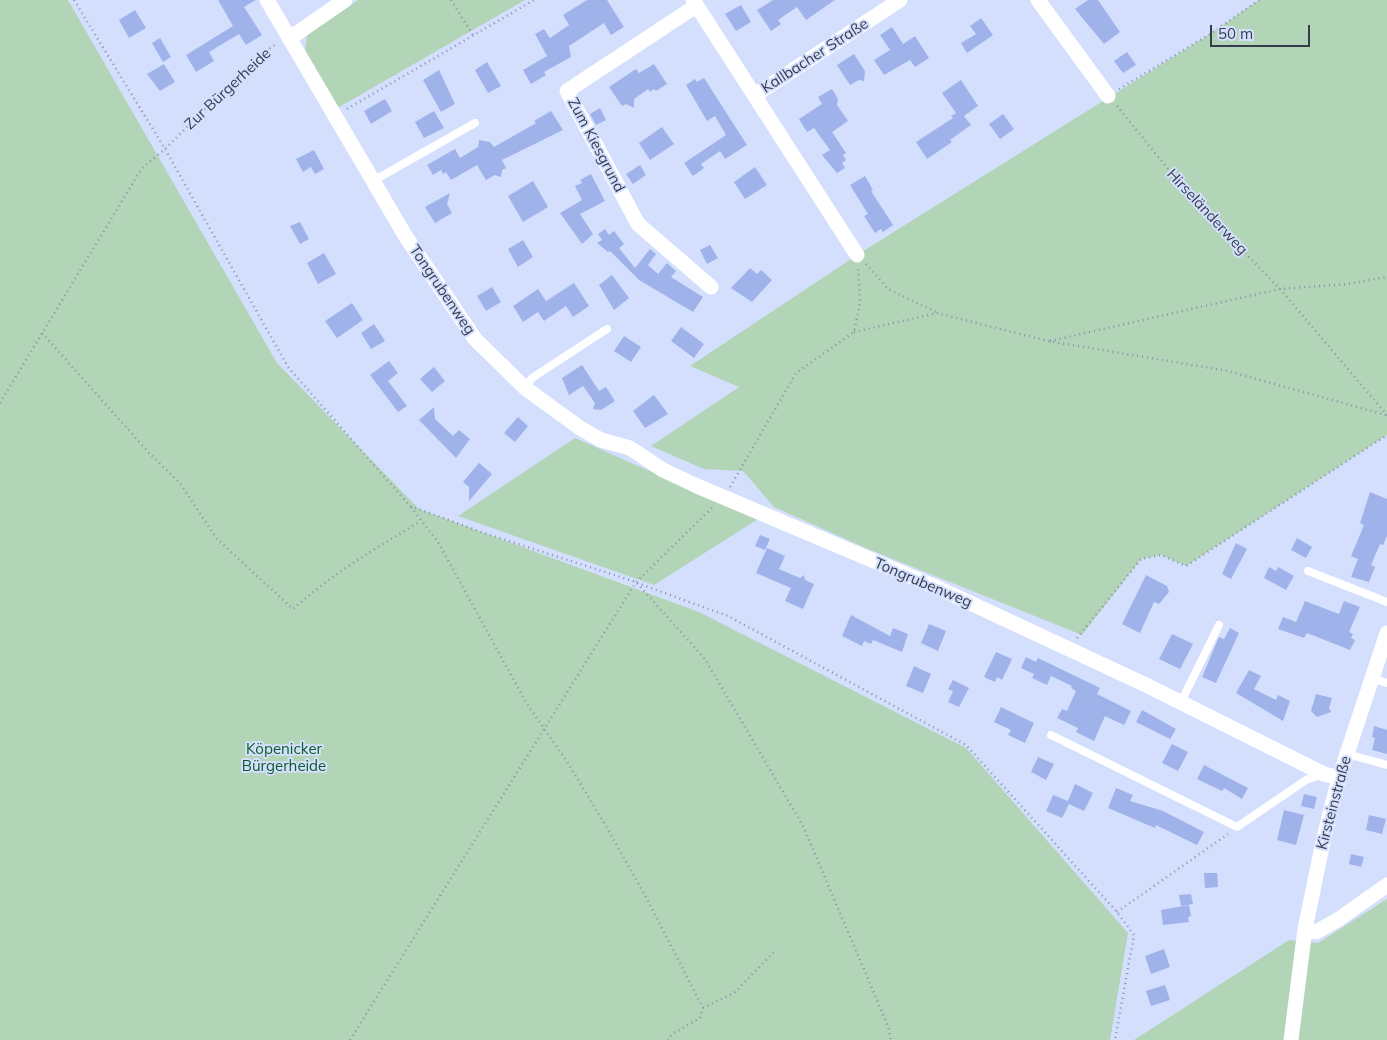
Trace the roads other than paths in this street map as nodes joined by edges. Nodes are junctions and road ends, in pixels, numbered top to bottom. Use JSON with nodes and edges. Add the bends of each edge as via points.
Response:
{"nodes":[{"id":1,"x":267,"y":0,"type":"edge"},
{"id":2,"x":345,"y":0,"type":"edge"},
{"id":3,"x":900,"y":0,"type":"edge"},
{"id":4,"x":1038,"y":0,"type":"edge"},
{"id":5,"x":694,"y":3,"type":"edge"},
{"id":6,"x":290,"y":38,"type":"junction"},
{"id":7,"x":755,"y":95,"type":"junction"},
{"id":8,"x":1108,"y":96,"type":"road end"},
{"id":9,"x":475,"y":123,"type":"dead end"},
{"id":10,"x":373,"y":181,"type":"junction"},
{"id":11,"x":857,"y":255,"type":"road end"},
{"id":12,"x":711,"y":287,"type":"dead end"},
{"id":13,"x":607,"y":329,"type":"dead end"},
{"id":14,"x":526,"y":388,"type":"junction"},
{"id":15,"x":1308,"y":571,"type":"dead end"},
{"id":16,"x":1387,"y":602,"type":"edge"},
{"id":17,"x":1219,"y":625,"type":"dead end"},
{"id":18,"x":1387,"y":633,"type":"edge"},
{"id":19,"x":1371,"y":678,"type":"junction"},
{"id":20,"x":1387,"y":683,"type":"edge"},
{"id":21,"x":1181,"y":702,"type":"junction"},
{"id":22,"x":1051,"y":735,"type":"dead end"},
{"id":23,"x":1347,"y":754,"type":"junction"},
{"id":24,"x":1387,"y":765,"type":"edge"},
{"id":25,"x":1331,"y":776,"type":"junction"},
{"id":26,"x":1387,"y":885,"type":"edge"},
{"id":27,"x":1305,"y":930,"type":"junction"},
{"id":28,"x":1291,"y":1040,"type":"edge"}],
"edges":[{"from":1,"to":6,"type":"street","name":"Tongrubenweg"},
{"from":2,"to":6,"type":"street"},
{"from":3,"to":7,"type":"street","name":"Kallbacher Straße"},
{"from":4,"to":8,"type":"street"},
{"from":5,"to":7,"type":"street","name":"Zum Kiesgrund"},
{"from":5,"to":12,"type":"street","name":"Zum Kiesgrund","via":[[567,91],[638,224]]},
{"from":6,"to":10,"type":"street","name":"Tongrubenweg"},
{"from":7,"to":11,"type":"street","name":"Zum Kiesgrund"},
{"from":9,"to":10,"type":"lane"},
{"from":10,"to":14,"type":"street","name":"Tongrubenweg","via":[[464,325]]},
{"from":13,"to":14,"type":"lane","via":[[560,357],[532,378]]},
{"from":14,"to":21,"type":"street","name":"Tongrubenweg","via":[[593,436],[630,448],[663,470],[938,588]]},
{"from":15,"to":16,"type":"lane"},
{"from":17,"to":21,"type":"lane"},
{"from":18,"to":19,"type":"street","name":"Kirsteinstraße"},
{"from":19,"to":20,"type":"lane"},
{"from":19,"to":23,"type":"street","name":"Kirsteinstraße"},
{"from":21,"to":25,"type":"street","name":"Tongrubenweg"},
{"from":22,"to":25,"type":"lane","via":[[1237,827],[1306,780]]},
{"from":23,"to":24,"type":"lane"},
{"from":23,"to":25,"type":"street","name":"Kirsteinstraße"},
{"from":25,"to":27,"type":"street","name":"Kirsteinstraße","via":[[1324,837]]},
{"from":26,"to":27,"type":"street","via":[[1316,932]]},
{"from":27,"to":28,"type":"street","name":"Kirsteinstraße"}]}
